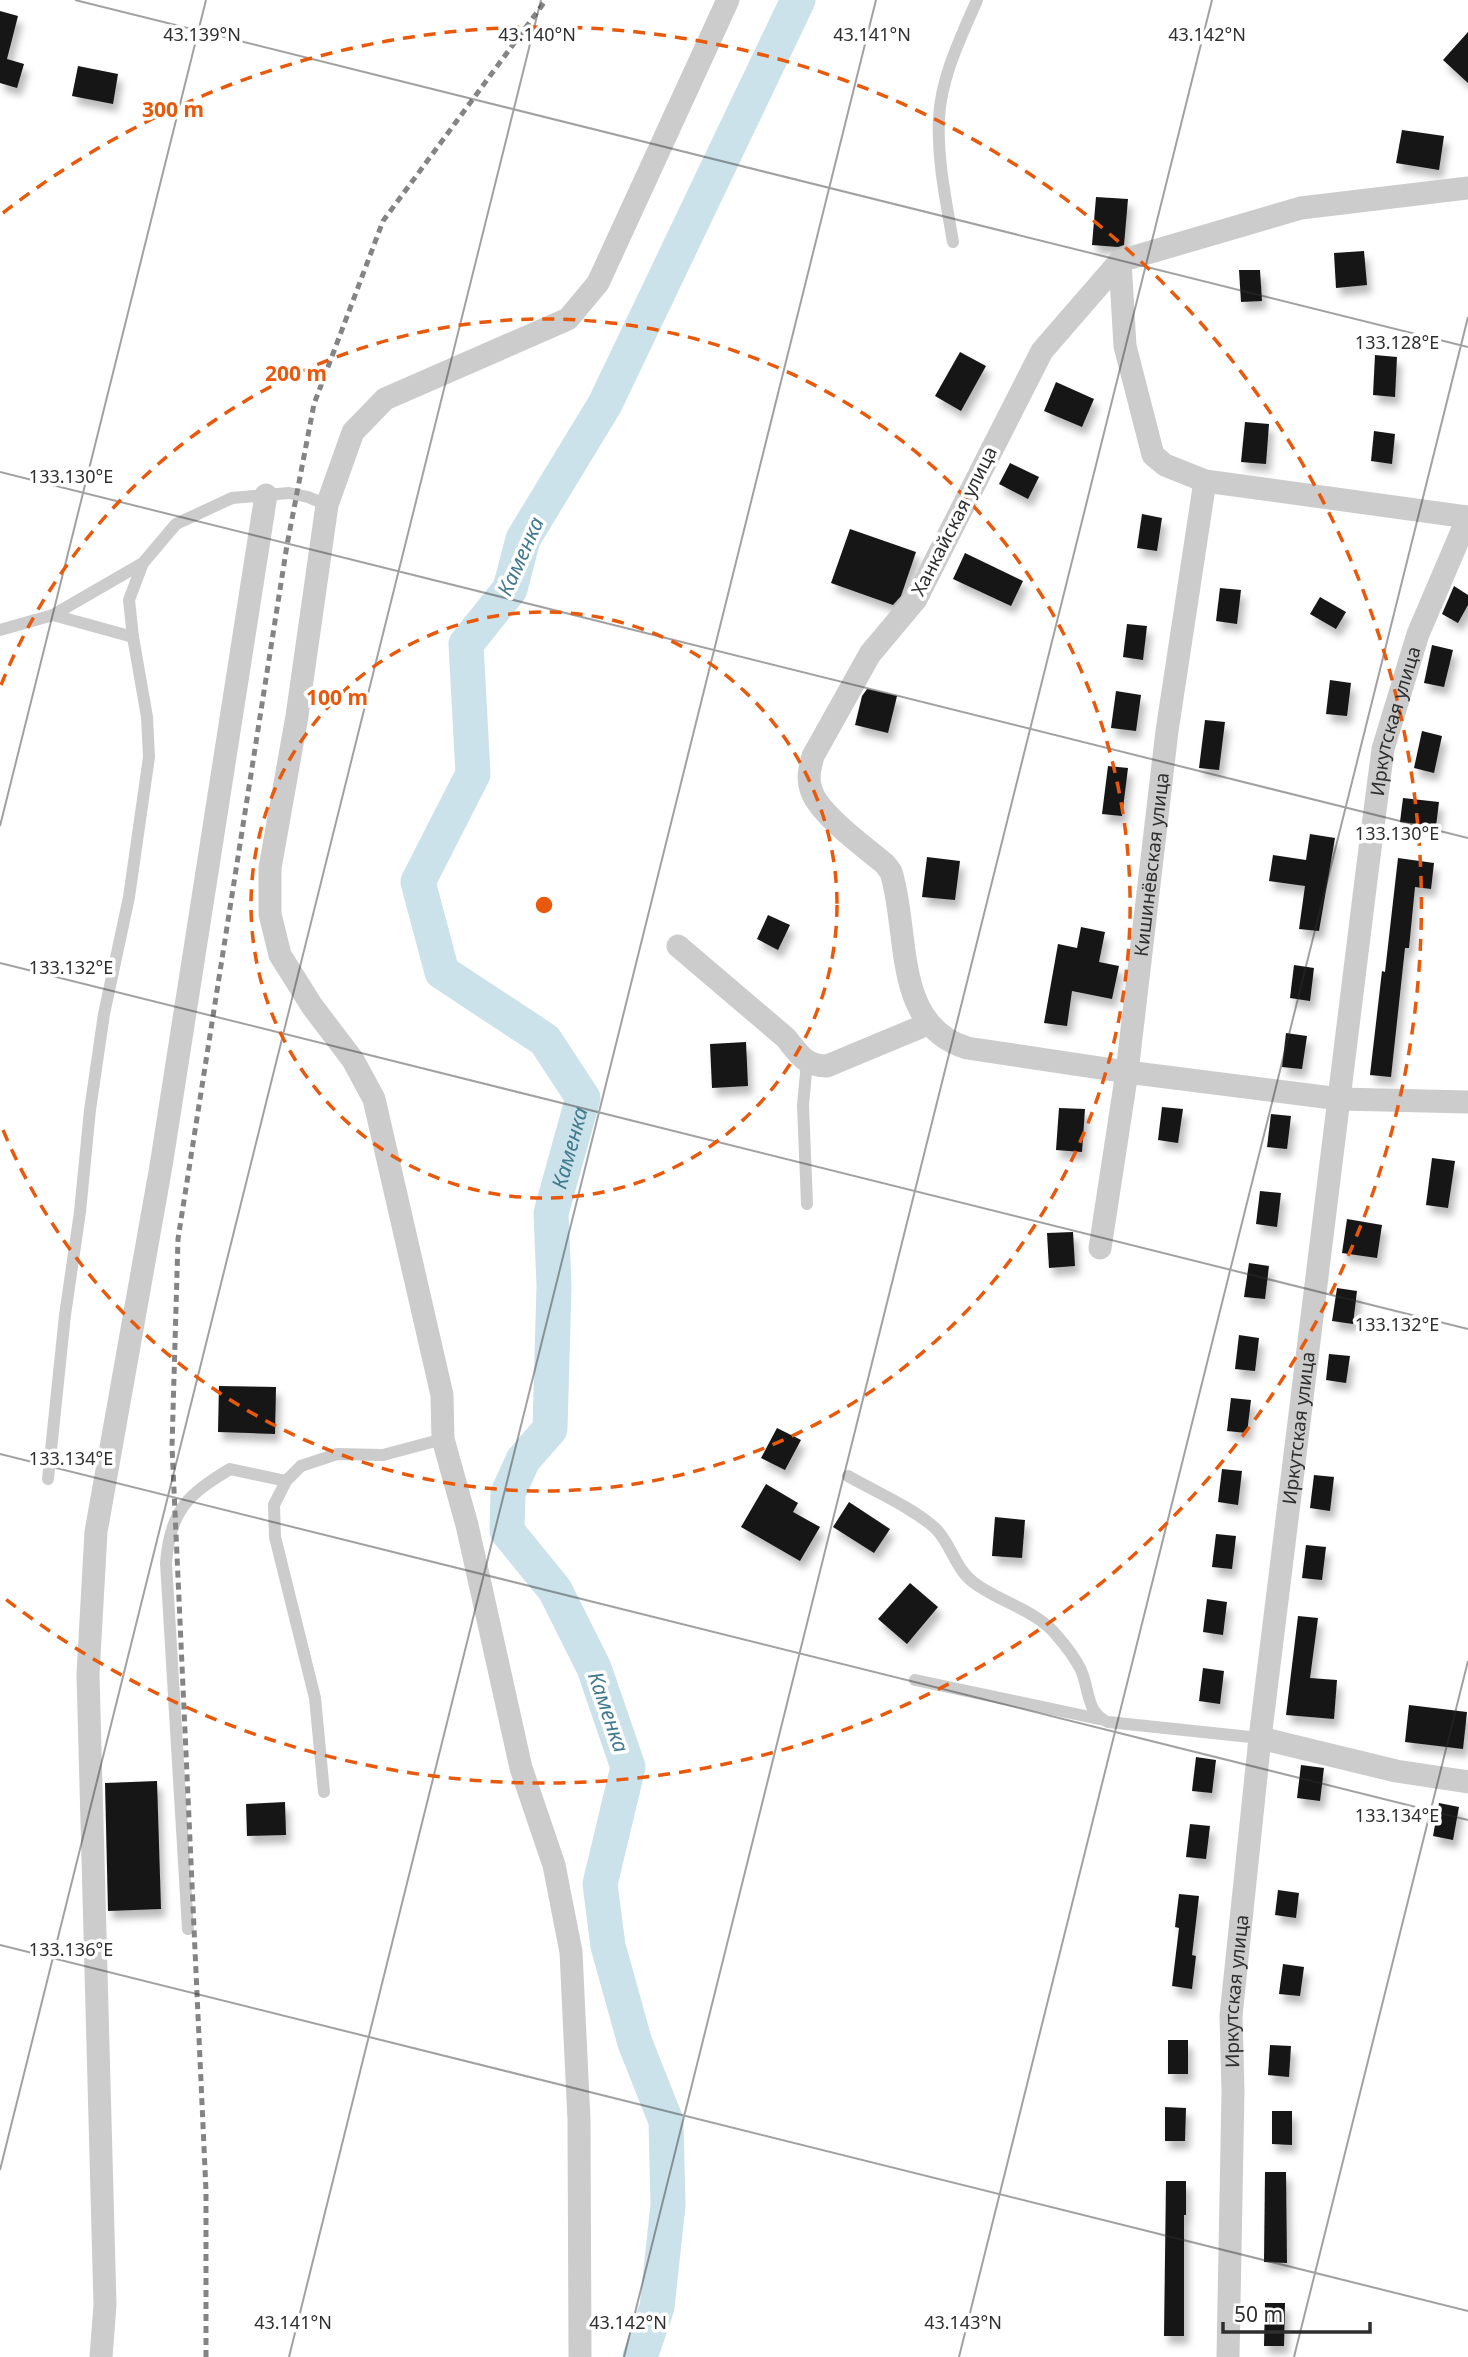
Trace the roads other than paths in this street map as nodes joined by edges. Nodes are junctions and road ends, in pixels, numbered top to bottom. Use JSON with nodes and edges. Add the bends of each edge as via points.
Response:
{"nodes":[{"id":1,"x":728,"y":0,"type":"edge"},
{"id":2,"x":977,"y":0,"type":"edge"},
{"id":3,"x":1468,"y":188,"type":"edge"},
{"id":4,"x":953,"y":242,"type":"dead end"},
{"id":5,"x":1120,"y":261,"type":"junction"},
{"id":6,"x":1205,"y":481,"type":"junction"},
{"id":7,"x":266,"y":495,"type":"junction"},
{"id":8,"x":327,"y":505,"type":"junction"},
{"id":9,"x":1468,"y":517,"type":"edge"},
{"id":10,"x":143,"y":563,"type":"junction"},
{"id":11,"x":53,"y":615,"type":"junction"},
{"id":12,"x":0,"y":630,"type":"edge"},
{"id":13,"x":132,"y":637,"type":"junction"},
{"id":14,"x":678,"y":946,"type":"dead end"},
{"id":15,"x":928,"y":1024,"type":"junction"},
{"id":16,"x":807,"y":1062,"type":"junction"},
{"id":17,"x":1127,"y":1072,"type":"junction"},
{"id":18,"x":1340,"y":1099,"type":"junction"},
{"id":19,"x":1468,"y":1102,"type":"edge"},
{"id":20,"x":807,"y":1204,"type":"dead end"},
{"id":21,"x":1100,"y":1248,"type":"dead end"},
{"id":22,"x":443,"y":1438,"type":"junction"},
{"id":23,"x":848,"y":1476,"type":"dead end"},
{"id":24,"x":48,"y":1479,"type":"dead end"},
{"id":25,"x":286,"y":1480,"type":"junction"},
{"id":26,"x":915,"y":1680,"type":"dead end"},
{"id":27,"x":1099,"y":1719,"type":"junction"},
{"id":28,"x":1260,"y":1738,"type":"junction"},
{"id":29,"x":1468,"y":1782,"type":"edge"},
{"id":30,"x":324,"y":1793,"type":"dead end"},
{"id":31,"x":188,"y":1929,"type":"dead end"},
{"id":32,"x":576,"y":2352,"type":"edge"},
{"id":33,"x":101,"y":2357,"type":"edge"},
{"id":34,"x":1228,"y":2357,"type":"edge"}],
"edges":[{"from":1,"to":8,"type":"street","via":[[598,283],[568,319],[385,399],[353,432]]},
{"from":2,"to":4,"type":"lane","via":[[951,63],[939,117]]},
{"from":3,"to":5,"type":"street","via":[[1301,208]]},
{"from":5,"to":6,"type":"street","via":[[1125,346],[1153,455],[1165,465]]},
{"from":5,"to":15,"type":"street","name":"Ханкайская улица","via":[[1042,351],[916,599],[870,654],[813,756],[808,775],[818,806],[891,872],[913,993]]},
{"from":6,"to":9,"type":"street"},
{"from":6,"to":17,"type":"street","name":"Кишинёвская улица","via":[[1167,731]]},
{"from":7,"to":8,"type":"lane","via":[[289,493]]},
{"from":7,"to":10,"type":"lane","via":[[232,498],[176,524]]},
{"from":7,"to":33,"type":"street","via":[[161,1166],[96,1532],[88,1674],[105,2305]]},
{"from":8,"to":22,"type":"street","via":[[270,868],[270,914],[280,956],[353,1060],[374,1099],[442,1395]]},
{"from":9,"to":18,"type":"street","name":"Иркутская улица","via":[[1418,634],[1383,750]]},
{"from":10,"to":11,"type":"lane"},
{"from":10,"to":13,"type":"lane","via":[[129,600]]},
{"from":11,"to":12,"type":"lane"},
{"from":11,"to":13,"type":"lane"},
{"from":13,"to":24,"type":"lane","via":[[148,717],[149,757],[92,1096]]},
{"from":14,"to":16,"type":"street","via":[[786,1038]]},
{"from":15,"to":16,"type":"street","via":[[828,1066]]},
{"from":15,"to":17,"type":"street","via":[[967,1048]]},
{"from":16,"to":20,"type":"lane","via":[[803,1105]]},
{"from":17,"to":18,"type":"street"},
{"from":17,"to":21,"type":"street","name":"Кишинёвская улица"},
{"from":18,"to":19,"type":"street"},
{"from":18,"to":28,"type":"street","name":"Иркутская улица"},
{"from":22,"to":25,"type":"lane","via":[[383,1455],[337,1454],[302,1465]]},
{"from":22,"to":32,"type":"street","via":[[521,1768],[554,1864],[571,1952],[579,2120]]},
{"from":23,"to":27,"type":"lane","via":[[924,1520],[937,1530],[972,1581],[1029,1612],[1057,1635],[1080,1668]]},
{"from":25,"to":30,"type":"lane","via":[[274,1505],[275,1537],[315,1698]]},
{"from":25,"to":31,"type":"lane","via":[[230,1469],[202,1486],[175,1516],[168,1536]]},
{"from":26,"to":27,"type":"lane"},
{"from":27,"to":28,"type":"lane"},
{"from":28,"to":29,"type":"street","via":[[1396,1771]]},
{"from":28,"to":34,"type":"street","name":"Иркутская улица","via":[[1231,2016]]}]}
